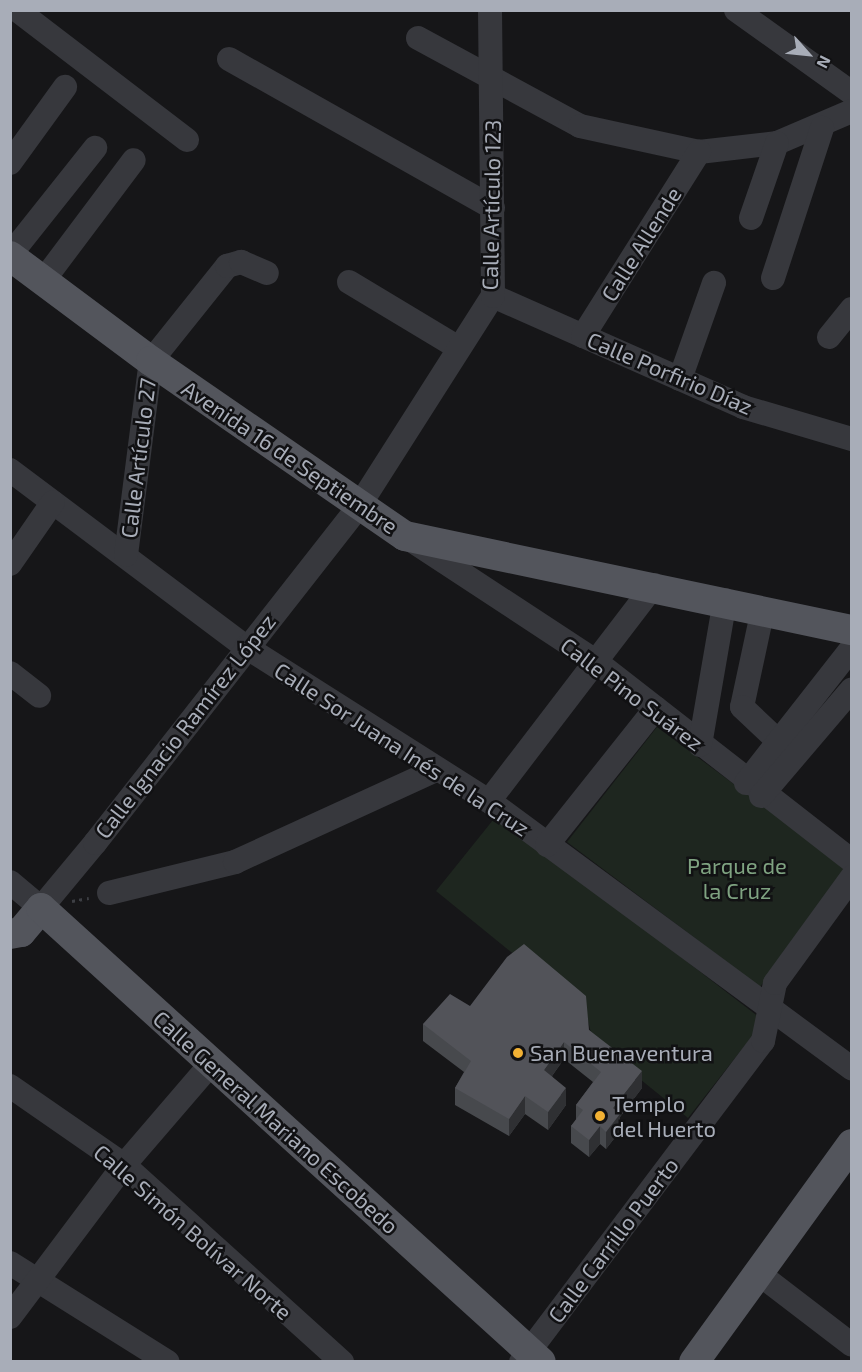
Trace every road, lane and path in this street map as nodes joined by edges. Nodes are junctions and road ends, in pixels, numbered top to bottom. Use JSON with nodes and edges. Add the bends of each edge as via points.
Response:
{"nodes":[{"id":1,"x":17,"y":10,"type":"edge"},
{"id":2,"x":489,"y":10,"type":"edge"},
{"id":3,"x":736,"y":10,"type":"edge"},
{"id":4,"x":418,"y":38,"type":"dead end"},
{"id":5,"x":230,"y":59,"type":"dead end"},
{"id":6,"x":493,"y":81,"type":"junction"},
{"id":7,"x":64,"y":87,"type":"dead end"},
{"id":8,"x":852,"y":93,"type":"edge"},
{"id":9,"x":852,"y":111,"type":"edge"},
{"id":10,"x":822,"y":128,"type":"junction"},
{"id":11,"x":187,"y":140,"type":"dead end"},
{"id":12,"x":777,"y":143,"type":"junction"},
{"id":13,"x":95,"y":148,"type":"dead end"},
{"id":14,"x":699,"y":152,"type":"junction"},
{"id":15,"x":134,"y":160,"type":"dead end"},
{"id":16,"x":10,"y":163,"type":"edge"},
{"id":17,"x":493,"y":208,"type":"junction"},
{"id":18,"x":751,"y":218,"type":"dead end"},
{"id":19,"x":10,"y":256,"type":"edge"},
{"id":20,"x":267,"y":273,"type":"dead end"},
{"id":21,"x":773,"y":278,"type":"dead end"},
{"id":22,"x":43,"y":281,"type":"junction"},
{"id":23,"x":349,"y":282,"type":"dead end"},
{"id":24,"x":714,"y":283,"type":"dead end"},
{"id":25,"x":493,"y":296,"type":"junction"},
{"id":26,"x":852,"y":309,"type":"edge"},
{"id":27,"x":584,"y":336,"type":"junction"},
{"id":28,"x":829,"y":337,"type":"dead end"},
{"id":29,"x":459,"y":348,"type":"junction"},
{"id":30,"x":151,"y":361,"type":"junction"},
{"id":31,"x":680,"y":379,"type":"junction"},
{"id":32,"x":852,"y":439,"type":"edge"},
{"id":33,"x":10,"y":470,"type":"edge"},
{"id":34,"x":53,"y":502,"type":"junction"},
{"id":35,"x":358,"y":506,"type":"junction"},
{"id":36,"x":405,"y":536,"type":"junction"},
{"id":37,"x":126,"y":555,"type":"junction"},
{"id":38,"x":10,"y":564,"type":"edge"},
{"id":39,"x":654,"y":585,"type":"junction"},
{"id":40,"x":725,"y":600,"type":"junction"},
{"id":41,"x":763,"y":609,"type":"junction"},
{"id":42,"x":852,"y":630,"type":"edge"},
{"id":43,"x":246,"y":647,"type":"junction"},
{"id":44,"x":852,"y":648,"type":"edge"},
{"id":45,"x":594,"y":660,"type":"junction"},
{"id":46,"x":10,"y":673,"type":"edge"},
{"id":47,"x":852,"y":689,"type":"edge"},
{"id":48,"x":39,"y":696,"type":"dead end"},
{"id":49,"x":656,"y":708,"type":"junction"},
{"id":50,"x":779,"y":742,"type":"junction"},
{"id":51,"x":700,"y":745,"type":"junction"},
{"id":52,"x":438,"y":769,"type":"junction"},
{"id":53,"x":754,"y":789,"type":"junction"},
{"id":54,"x":489,"y":801,"type":"junction"},
{"id":55,"x":547,"y":846,"type":"junction"},
{"id":56,"x":852,"y":861,"type":"edge"},
{"id":57,"x":852,"y":877,"type":"edge"},
{"id":58,"x":10,"y":882,"type":"edge"},
{"id":59,"x":109,"y":893,"type":"dead end"},
{"id":60,"x":41,"y":908,"type":"junction"},
{"id":61,"x":14,"y":937,"type":"edge"},
{"id":62,"x":770,"y":1005,"type":"junction"},
{"id":63,"x":210,"y":1065,"type":"junction"},
{"id":64,"x":852,"y":1069,"type":"edge"},
{"id":65,"x":10,"y":1086,"type":"edge"},
{"id":66,"x":852,"y":1144,"type":"edge"},
{"id":67,"x":124,"y":1165,"type":"junction"},
{"id":68,"x":10,"y":1263,"type":"edge"},
{"id":69,"x":758,"y":1274,"type":"junction"},
{"id":70,"x":38,"y":1279,"type":"junction"},
{"id":71,"x":10,"y":1317,"type":"edge"},
{"id":72,"x":852,"y":1345,"type":"edge"},
{"id":73,"x":530,"y":1358,"type":"edge"},
{"id":74,"x":168,"y":1362,"type":"edge"},
{"id":75,"x":342,"y":1362,"type":"edge"},
{"id":76,"x":694,"y":1362,"type":"edge"}],
"edges":[{"from":1,"to":11,"type":"street"},
{"from":2,"to":6,"type":"street","name":"Calle Artículo 123"},
{"from":3,"to":8,"type":"street"},
{"from":4,"to":6,"type":"street"},
{"from":5,"to":17,"type":"street"},
{"from":6,"to":14,"type":"street","via":[[580,126]]},
{"from":6,"to":17,"type":"street","name":"Calle Artículo 123"},
{"from":7,"to":16,"type":"street"},
{"from":9,"to":10,"type":"street"},
{"from":10,"to":12,"type":"street"},
{"from":10,"to":21,"type":"street"},
{"from":12,"to":14,"type":"street"},
{"from":12,"to":18,"type":"street"},
{"from":13,"to":19,"type":"street"},
{"from":14,"to":27,"type":"street","name":"Calle Allende"},
{"from":15,"to":22,"type":"street"},
{"from":17,"to":25,"type":"street","name":"Calle Artículo 123"},
{"from":19,"to":22,"type":"main road","name":"Avenida 16 de Septiembre"},
{"from":20,"to":30,"type":"street","via":[[241,262],[227,266]]},
{"from":22,"to":30,"type":"main road","name":"Avenida 16 de Septiembre"},
{"from":23,"to":29,"type":"street"},
{"from":24,"to":31,"type":"street"},
{"from":25,"to":27,"type":"street","name":"Calle Porfirio Díaz"},
{"from":25,"to":29,"type":"street","name":"Calle Artículo 123"},
{"from":26,"to":28,"type":"street"},
{"from":27,"to":31,"type":"street","name":"Calle Porfirio Díaz"},
{"from":29,"to":35,"type":"street","name":"Calle Artículo 123"},
{"from":30,"to":35,"type":"main road","name":"Avenida 16 de Septiembre"},
{"from":30,"to":37,"type":"street","name":"Calle Artículo 27"},
{"from":31,"to":32,"type":"street","name":"Calle Porfirio Díaz","via":[[743,407]]},
{"from":33,"to":34,"type":"street","name":"Calle Sor Juana Inés de la Cruz"},
{"from":34,"to":37,"type":"street","name":"Calle Sor Juana Inés de la Cruz"},
{"from":34,"to":38,"type":"street"},
{"from":35,"to":36,"type":"main road","name":"Avenida 16 de Septiembre"},
{"from":35,"to":43,"type":"street","name":"Calle Ignacio Ramírez López"},
{"from":36,"to":39,"type":"main road","name":"Avenida 16 de Septiembre"},
{"from":36,"to":45,"type":"street","name":"Calle Pino Suárez"},
{"from":37,"to":43,"type":"street","name":"Calle Sor Juana Inés de la Cruz"},
{"from":39,"to":40,"type":"main road","name":"Avenida 16 de Septiembre"},
{"from":39,"to":45,"type":"street"},
{"from":40,"to":41,"type":"main road","name":"Avenida 16 de Septiembre"},
{"from":40,"to":51,"type":"street"},
{"from":41,"to":42,"type":"main road","name":"Avenida 16 de Septiembre"},
{"from":41,"to":50,"type":"street","via":[[742,707]]},
{"from":43,"to":52,"type":"street","name":"Calle Sor Juana Inés de la Cruz"},
{"from":43,"to":60,"type":"street","name":"Calle Ignacio Ramírez López"},
{"from":44,"to":50,"type":"street"},
{"from":45,"to":49,"type":"street","name":"Calle Pino Suárez"},
{"from":45,"to":54,"type":"street"},
{"from":46,"to":48,"type":"street"},
{"from":47,"to":53,"type":"street"},
{"from":49,"to":51,"type":"street","name":"Calle Pino Suárez"},
{"from":49,"to":55,"type":"street"},
{"from":50,"to":53,"type":"street"},
{"from":51,"to":53,"type":"street","name":"Calle Pino Suárez"},
{"from":52,"to":54,"type":"street","name":"Calle Sor Juana Inés de la Cruz"},
{"from":52,"to":59,"type":"street","via":[[235,862]]},
{"from":53,"to":56,"type":"street","name":"Calle Pino Suárez"},
{"from":54,"to":55,"type":"street","name":"Calle Sor Juana Inés de la Cruz"},
{"from":55,"to":62,"type":"street","name":"Calle Sor Juana Inés de la Cruz"},
{"from":57,"to":62,"type":"street","name":"Calle Carrillo Puerto","via":[[775,983]]},
{"from":58,"to":60,"type":"street","name":"Calle General Mariano Escobedo"},
{"from":60,"to":61,"type":"main road","name":"Calle Ignacio Ramírez López"},
{"from":60,"to":63,"type":"main road","name":"Calle General Mariano Escobedo"},
{"from":62,"to":64,"type":"street","name":"Calle Sor Juana Inés de la Cruz"},
{"from":62,"to":73,"type":"street","name":"Calle Carrillo Puerto","via":[[763,1041]]},
{"from":63,"to":67,"type":"street"},
{"from":63,"to":73,"type":"main road","name":"Calle General Mariano Escobedo"},
{"from":65,"to":67,"type":"street","name":"Calle Simón Bolívar Norte"},
{"from":66,"to":69,"type":"main road"},
{"from":67,"to":70,"type":"street"},
{"from":67,"to":75,"type":"street","name":"Calle Simón Bolívar Norte"},
{"from":68,"to":70,"type":"street"},
{"from":69,"to":72,"type":"street"},
{"from":69,"to":76,"type":"main road"},
{"from":70,"to":71,"type":"street"},
{"from":70,"to":74,"type":"street"}]}
